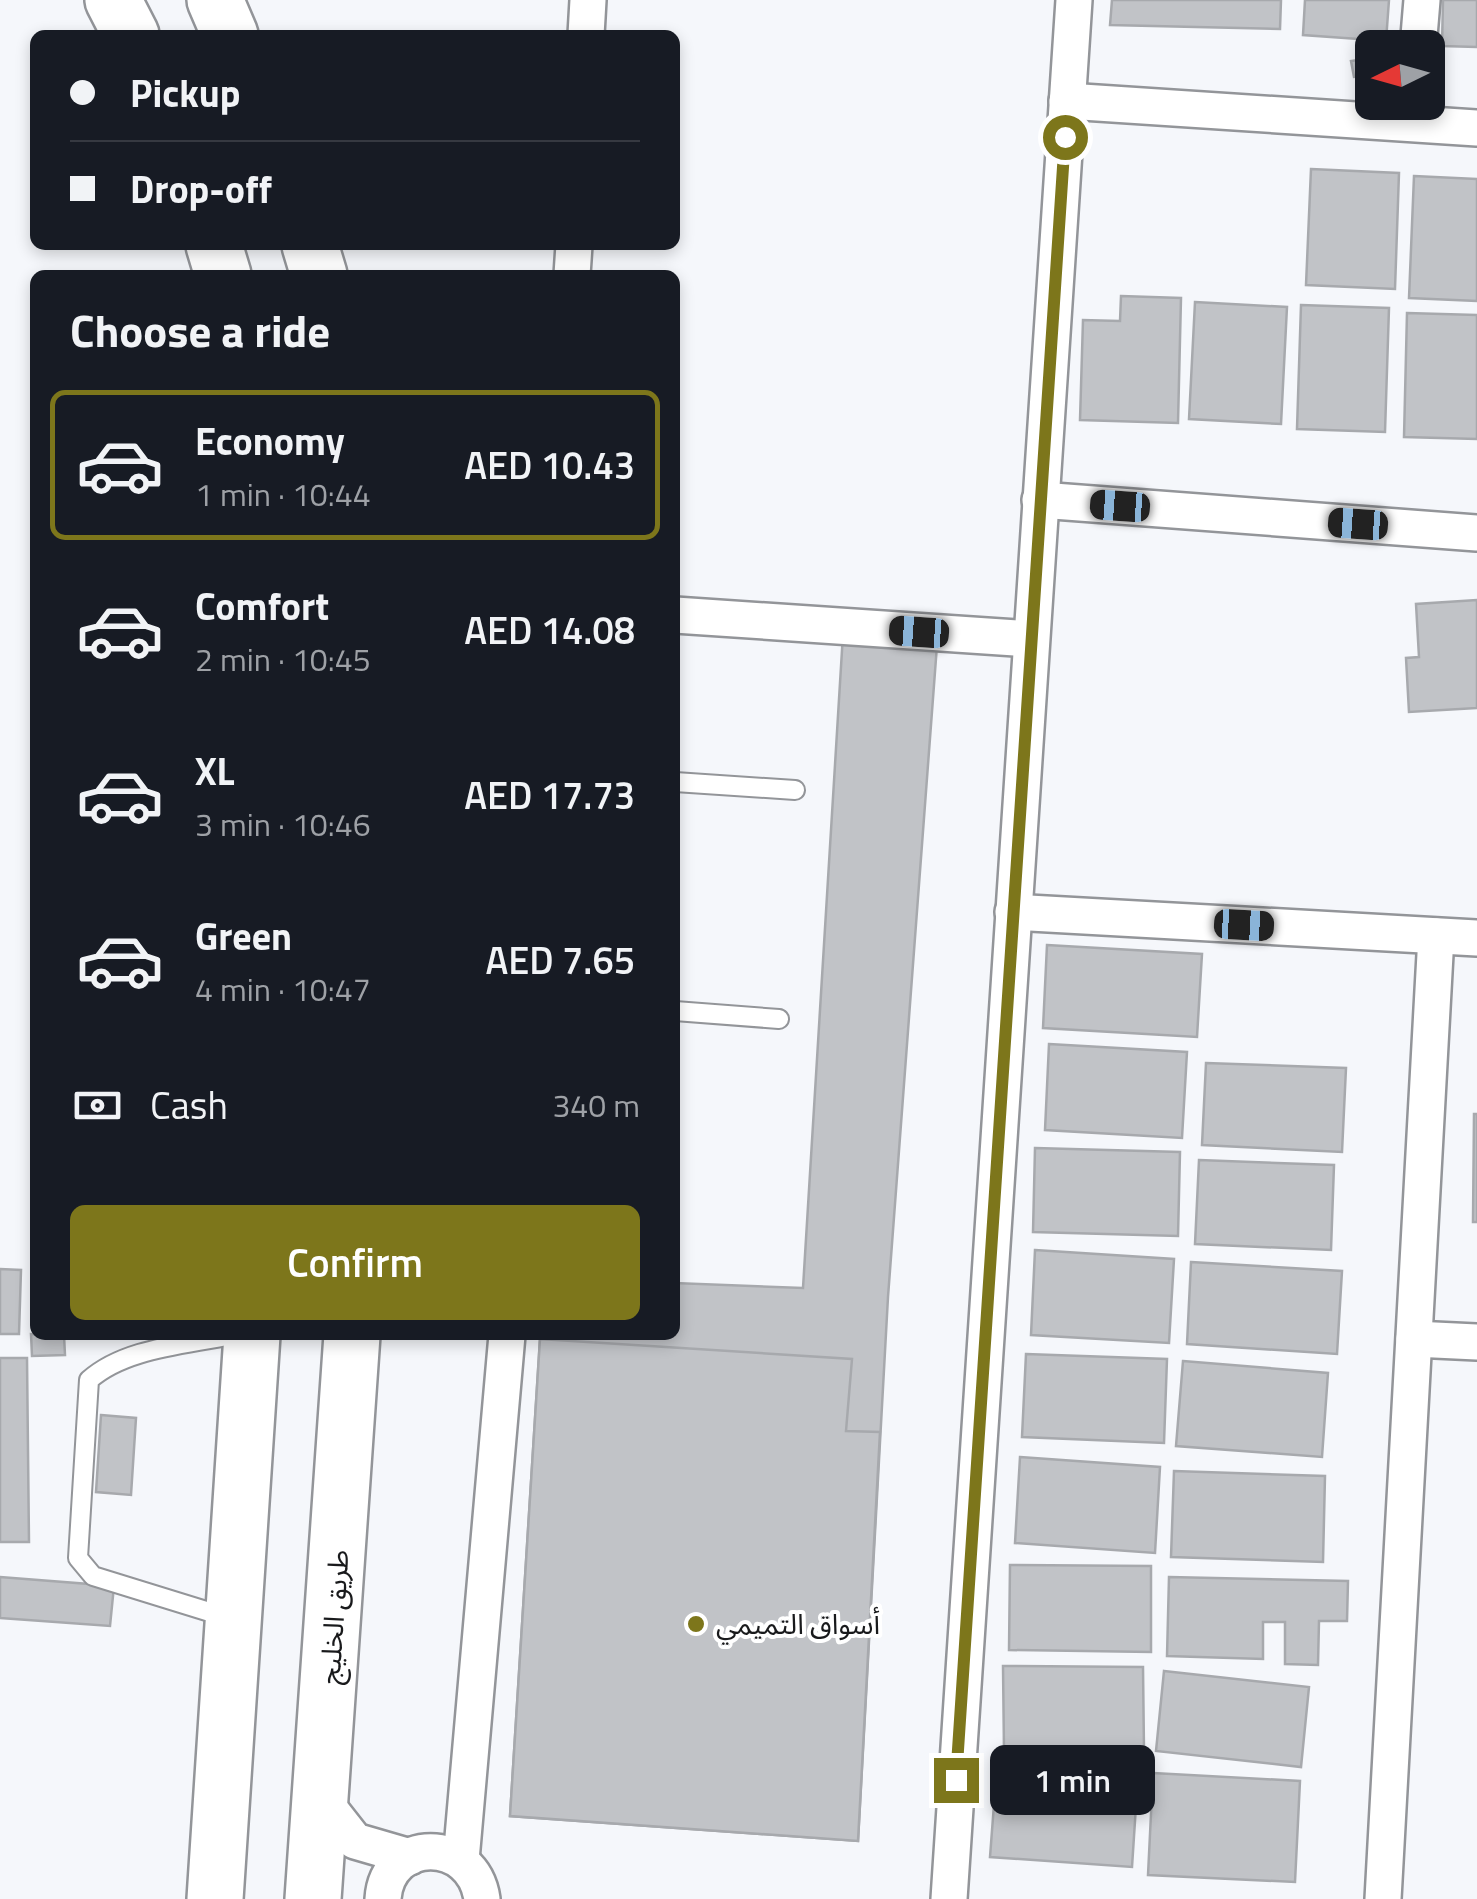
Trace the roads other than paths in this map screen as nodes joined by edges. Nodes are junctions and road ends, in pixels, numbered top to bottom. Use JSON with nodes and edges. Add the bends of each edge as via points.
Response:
{"nodes":[{"id":1,"x":215,"y":0,"type":"edge"},
{"id":2,"x":588,"y":0,"type":"edge"},
{"id":3,"x":1074,"y":0,"type":"edge"},
{"id":4,"x":1422,"y":0,"type":"edge"},
{"id":5,"x":228,"y":30,"type":"edge"},
{"id":6,"x":586,"y":30,"type":"edge"},
{"id":7,"x":1420,"y":30,"type":"edge"},
{"id":8,"x":1068,"y":100,"type":"junction"},
{"id":9,"x":1355,"y":111,"type":"edge"},
{"id":10,"x":1443,"y":120,"type":"edge"},
{"id":11,"x":1477,"y":128,"type":"edge"},
{"id":12,"x":1040,"y":500,"type":"junction"},
{"id":13,"x":1477,"y":532,"type":"edge"},
{"id":14,"x":680,"y":614,"type":"edge"},
{"id":15,"x":1030,"y":640,"type":"junction"},
{"id":16,"x":680,"y":782,"type":"edge"},
{"id":17,"x":795,"y":790,"type":"dead end"},
{"id":18,"x":1013,"y":912,"type":"junction"},
{"id":19,"x":1436,"y":936,"type":"junction"},
{"id":20,"x":1477,"y":938,"type":"edge"},
{"id":21,"x":680,"y":1010,"type":"edge"},
{"id":22,"x":779,"y":1019,"type":"dead end"},
{"id":23,"x":1414,"y":1339,"type":"junction"},
{"id":24,"x":209,"y":1340,"type":"edge"},
{"id":25,"x":252,"y":1340,"type":"edge"},
{"id":26,"x":352,"y":1340,"type":"edge"},
{"id":27,"x":507,"y":1340,"type":"edge"},
{"id":28,"x":1477,"y":1342,"type":"edge"},
{"id":29,"x":233,"y":1619,"type":"junction"},
{"id":30,"x":322,"y":1800,"type":"junction"},
{"id":31,"x":410,"y":1857,"type":"junction"},
{"id":32,"x":461,"y":1860,"type":"junction"},
{"id":33,"x":214,"y":1899,"type":"edge"},
{"id":34,"x":313,"y":1899,"type":"edge"},
{"id":35,"x":383,"y":1899,"type":"edge"},
{"id":36,"x":482,"y":1899,"type":"edge"},
{"id":37,"x":948,"y":1899,"type":"edge"},
{"id":38,"x":1383,"y":1899,"type":"edge"}],
"edges":[{"from":1,"to":5,"type":"main road"},
{"from":2,"to":6,"type":"street"},
{"from":3,"to":8,"type":"street"},
{"from":4,"to":7,"type":"street"},
{"from":8,"to":9,"type":"street"},
{"from":8,"to":12,"type":"street"},
{"from":10,"to":11,"type":"street"},
{"from":12,"to":13,"type":"street"},
{"from":12,"to":15,"type":"street"},
{"from":14,"to":15,"type":"street"},
{"from":15,"to":18,"type":"street"},
{"from":16,"to":17,"type":"lane"},
{"from":18,"to":19,"type":"street"},
{"from":18,"to":37,"type":"street"},
{"from":19,"to":20,"type":"street"},
{"from":19,"to":23,"type":"street"},
{"from":21,"to":22,"type":"lane"},
{"from":23,"to":28,"type":"street"},
{"from":23,"to":38,"type":"street"},
{"from":24,"to":29,"type":"lane","via":[[124,1359],[89,1380],[78,1558],[94,1576]]},
{"from":25,"to":29,"type":"main road"},
{"from":26,"to":30,"type":"main road","name":"طريق الخليج"},
{"from":27,"to":32,"type":"street"},
{"from":29,"to":33,"type":"main road"},
{"from":30,"to":31,"type":"street","via":[[355,1841]]},
{"from":30,"to":34,"type":"main road","name":"طريق الخليج"},
{"from":31,"to":32,"type":"street","via":[[436,1852]]},
{"from":31,"to":35,"type":"street","via":[[388,1878]]},
{"from":32,"to":36,"type":"street"}]}
